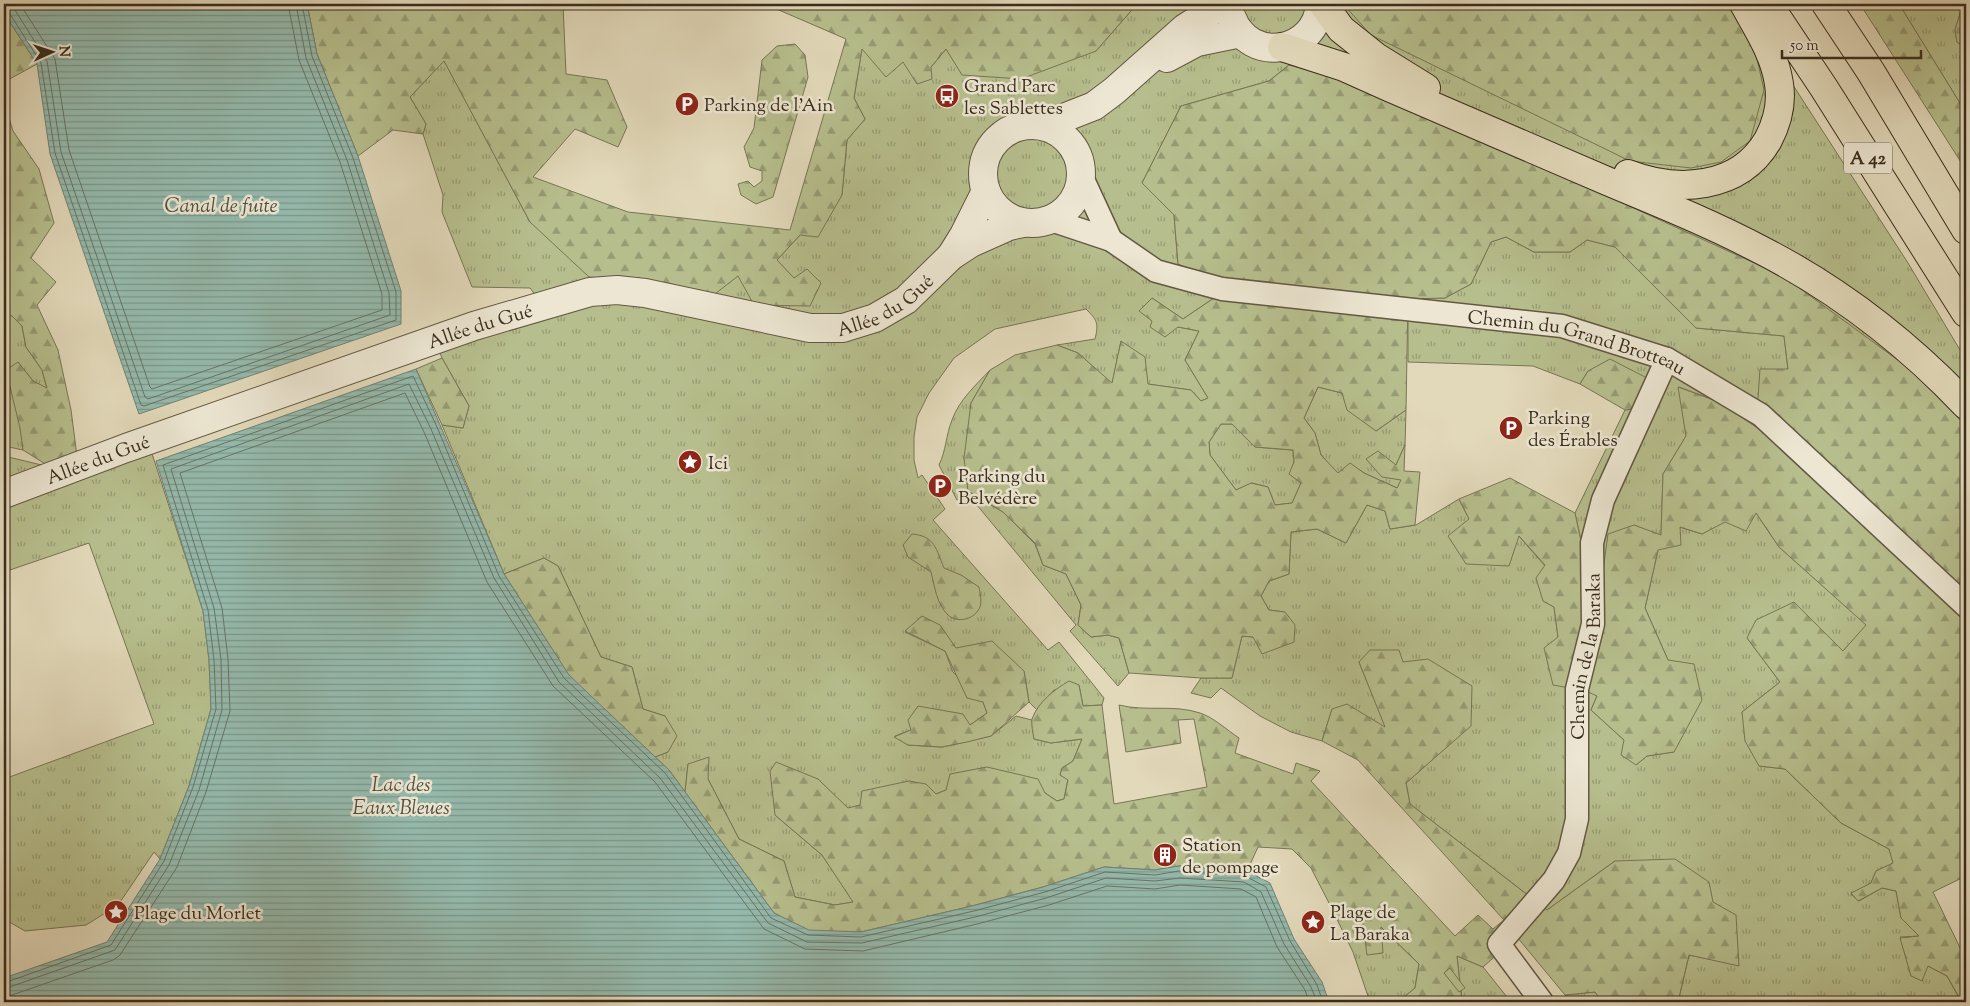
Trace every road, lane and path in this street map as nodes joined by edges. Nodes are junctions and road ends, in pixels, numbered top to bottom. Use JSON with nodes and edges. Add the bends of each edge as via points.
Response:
{"nodes":[{"id":1,"x":1223,"y":4,"type":"edge"},
{"id":2,"x":1229,"y":4,"type":"edge"},
{"id":3,"x":1322,"y":4,"type":"edge"},
{"id":4,"x":1744,"y":4,"type":"edge"},
{"id":5,"x":1768,"y":4,"type":"edge"},
{"id":6,"x":1826,"y":4,"type":"edge"},
{"id":7,"x":1241,"y":33,"type":"junction"},
{"id":8,"x":1282,"y":47,"type":"junction"},
{"id":9,"x":1043,"y":126,"type":"junction"},
{"id":10,"x":1080,"y":168,"type":"junction"},
{"id":11,"x":986,"y":191,"type":"junction"},
{"id":12,"x":1051,"y":220,"type":"junction"},
{"id":13,"x":1023,"y":223,"type":"junction"},
{"id":14,"x":1966,"y":230,"type":"edge"},
{"id":15,"x":1111,"y":240,"type":"junction"},
{"id":16,"x":951,"y":256,"type":"junction"},
{"id":17,"x":1966,"y":313,"type":"edge"},
{"id":18,"x":1667,"y":359,"type":"junction"},
{"id":19,"x":1966,"y":405,"type":"edge"},
{"id":20,"x":4,"y":494,"type":"edge"},
{"id":21,"x":1966,"y":606,"type":"edge"},
{"id":22,"x":1542,"y":1002,"type":"edge"}],
"edges":[{"from":1,"to":9,"type":"street","via":[[1185,28],[1094,106]]},
{"from":2,"to":7,"type":"street","via":[[1233,22]]},
{"from":3,"to":4,"type":"highway","via":[[1340,29],[1376,57],[1432,91],[1632,176],[1664,184],[1689,185],[1718,180],[1743,168],[1764,147],[1774,129],[1779,111],[1779,86],[1774,60]]},
{"from":3,"to":8,"type":"street","via":[[1310,31],[1302,39]]},
{"from":5,"to":17,"type":"highway","number":"A 42"},
{"from":6,"to":14,"type":"highway","number":"A 42"},
{"from":7,"to":8,"type":"street","via":[[1255,44]]},
{"from":7,"to":10,"type":"street","via":[[1197,42],[1171,55],[1094,118],[1086,135]]},
{"from":8,"to":19,"type":"highway","via":[[1344,66],[1713,226],[1767,253],[1866,316],[1905,347]]},
{"from":9,"to":10,"type":"street","via":[[1066,138],[1074,148]]},
{"from":9,"to":11,"type":"street","via":[[1018,127],[1003,134],[992,146],[983,171]]},
{"from":10,"to":12,"type":"street","via":[[1079,189],[1073,202]]},
{"from":10,"to":15,"type":"street"},
{"from":11,"to":13,"type":"street","via":[[1000,212]]},
{"from":11,"to":16,"type":"street","name":"Allée du Gué"},
{"from":12,"to":13,"type":"street"},
{"from":12,"to":15,"type":"street","name":"Chemin du Grand Brotteau"},
{"from":13,"to":16,"type":"street","name":"Allée du Gué","via":[[971,243]]},
{"from":15,"to":18,"type":"street","name":"Chemin du Grand Brotteau","via":[[1156,271],[1222,289],[1562,326]]},
{"from":16,"to":20,"type":"street","name":"Allée du Gué","via":[[906,300],[875,318],[843,328],[810,328],[645,293],[617,290],[576,296],[474,326]]},
{"from":18,"to":21,"type":"street","name":"Chemin du Grand Brotteau","via":[[1761,415]]},
{"from":18,"to":22,"type":"street","name":"Chemin de la Baraka","via":[[1603,500],[1592,543],[1593,624],[1577,690],[1577,819],[1569,853],[1554,880],[1498,944]]}]}
